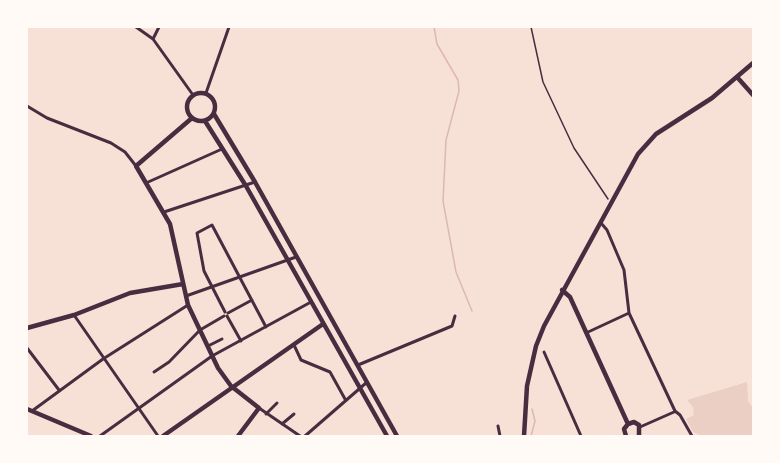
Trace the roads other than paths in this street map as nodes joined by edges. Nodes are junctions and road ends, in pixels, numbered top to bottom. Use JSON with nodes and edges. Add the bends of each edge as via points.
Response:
{"nodes":[{"id":1,"x":136,"y":27,"type":"edge"},
{"id":2,"x":159,"y":27,"type":"edge"},
{"id":3,"x":229,"y":27,"type":"edge"},
{"id":4,"x":153,"y":39,"type":"junction"},
{"id":5,"x":753,"y":63,"type":"edge"},
{"id":6,"x":751,"y":69,"type":"edge"},
{"id":7,"x":737,"y":77,"type":"junction"},
{"id":8,"x":751,"y":89,"type":"edge"},
{"id":9,"x":206,"y":93,"type":"junction"},
{"id":10,"x":193,"y":95,"type":"junction"},
{"id":11,"x":753,"y":95,"type":"edge"},
{"id":12,"x":27,"y":106,"type":"edge"},
{"id":13,"x":214,"y":114,"type":"junction"},
{"id":14,"x":192,"y":118,"type":"junction"},
{"id":15,"x":205,"y":121,"type":"junction"},
{"id":16,"x":223,"y":148,"type":"junction"},
{"id":17,"x":136,"y":166,"type":"junction"},
{"id":18,"x":255,"y":182,"type":"junction"},
{"id":19,"x":146,"y":183,"type":"junction"},
{"id":20,"x":246,"y":186,"type":"junction"},
{"id":21,"x":164,"y":212,"type":"junction"},
{"id":22,"x":600,"y":222,"type":"junction"},
{"id":23,"x":296,"y":256,"type":"junction"},
{"id":24,"x":288,"y":260,"type":"junction"},
{"id":25,"x":240,"y":277,"type":"junction"},
{"id":26,"x":183,"y":284,"type":"junction"},
{"id":27,"x":212,"y":287,"type":"junction"},
{"id":28,"x":562,"y":290,"type":"junction"},
{"id":29,"x":186,"y":296,"type":"junction"},
{"id":30,"x":252,"y":300,"type":"junction"},
{"id":31,"x":311,"y":302,"type":"junction"},
{"id":32,"x":188,"y":305,"type":"junction"},
{"id":33,"x":629,"y":313,"type":"junction"},
{"id":34,"x":226,"y":314,"type":"junction"},
{"id":35,"x":74,"y":315,"type":"junction"},
{"id":36,"x":455,"y":316,"type":"dead end"},
{"id":37,"x":331,"y":320,"type":"junction"},
{"id":38,"x":323,"y":324,"type":"junction"},
{"id":39,"x":266,"y":327,"type":"junction"},
{"id":40,"x":27,"y":328,"type":"edge"},
{"id":41,"x":200,"y":330,"type":"junction"},
{"id":42,"x":586,"y":333,"type":"junction"},
{"id":43,"x":222,"y":339,"type":"dead end"},
{"id":44,"x":241,"y":341,"type":"junction"},
{"id":45,"x":293,"y":344,"type":"junction"},
{"id":46,"x":208,"y":346,"type":"junction"},
{"id":47,"x":27,"y":348,"type":"edge"},
{"id":48,"x":544,"y":352,"type":"dead end"},
{"id":49,"x":212,"y":356,"type":"junction"},
{"id":50,"x":103,"y":359,"type":"junction"},
{"id":51,"x":357,"y":365,"type":"junction"},
{"id":52,"x":154,"y":372,"type":"dead end"},
{"id":53,"x":366,"y":383,"type":"junction"},
{"id":54,"x":231,"y":386,"type":"junction"},
{"id":55,"x":359,"y":388,"type":"junction"},
{"id":56,"x":59,"y":390,"type":"junction"},
{"id":57,"x":345,"y":399,"type":"junction"},
{"id":58,"x":277,"y":403,"type":"dead end"},
{"id":59,"x":138,"y":408,"type":"junction"},
{"id":60,"x":259,"y":408,"type":"junction"},
{"id":61,"x":30,"y":410,"type":"edge"},
{"id":62,"x":675,"y":411,"type":"junction"},
{"id":63,"x":267,"y":414,"type":"junction"},
{"id":64,"x":294,"y":414,"type":"dead end"},
{"id":65,"x":282,"y":424,"type":"junction"},
{"id":66,"x":628,"y":424,"type":"junction"},
{"id":67,"x":498,"y":426,"type":"dead end"},
{"id":68,"x":640,"y":427,"type":"junction"},
{"id":69,"x":395,"y":435,"type":"edge"},
{"id":70,"x":92,"y":436,"type":"edge"},
{"id":71,"x":100,"y":436,"type":"edge"},
{"id":72,"x":158,"y":436,"type":"edge"},
{"id":73,"x":163,"y":436,"type":"edge"},
{"id":74,"x":238,"y":436,"type":"edge"},
{"id":75,"x":300,"y":436,"type":"edge"},
{"id":76,"x":305,"y":436,"type":"edge"},
{"id":77,"x":387,"y":436,"type":"edge"},
{"id":78,"x":500,"y":436,"type":"edge"},
{"id":79,"x":524,"y":436,"type":"edge"},
{"id":80,"x":581,"y":436,"type":"edge"},
{"id":81,"x":624,"y":436,"type":"edge"},
{"id":82,"x":639,"y":436,"type":"edge"},
{"id":83,"x":692,"y":436,"type":"edge"}],
"edges":[{"from":1,"to":4,"type":"street"},
{"from":2,"to":4,"type":"street"},
{"from":3,"to":9,"type":"street"},
{"from":4,"to":10,"type":"street"},
{"from":5,"to":6,"type":"street"},
{"from":6,"to":7,"type":"street"},
{"from":7,"to":8,"type":"street"},
{"from":7,"to":22,"type":"street","via":[[656,134],[638,154]]},
{"from":8,"to":11,"type":"street"},
{"from":9,"to":10,"type":"street"},
{"from":9,"to":13,"type":"street","via":[[215,102]]},
{"from":10,"to":14,"type":"street","via":[[187,105]]},
{"from":12,"to":17,"type":"street","via":[[111,143]]},
{"from":13,"to":15,"type":"street"},
{"from":13,"to":18,"type":"street"},
{"from":14,"to":15,"type":"street"},
{"from":14,"to":17,"type":"street"},
{"from":15,"to":16,"type":"street"},
{"from":16,"to":19,"type":"street"},
{"from":16,"to":20,"type":"street"},
{"from":17,"to":19,"type":"street"},
{"from":18,"to":20,"type":"street"},
{"from":18,"to":23,"type":"street"},
{"from":19,"to":21,"type":"street"},
{"from":20,"to":21,"type":"street"},
{"from":20,"to":24,"type":"street"},
{"from":21,"to":26,"type":"street","via":[[174,236]]},
{"from":22,"to":28,"type":"street"},
{"from":22,"to":33,"type":"street","via":[[624,270]]},
{"from":23,"to":24,"type":"street"},
{"from":23,"to":37,"type":"street"},
{"from":24,"to":25,"type":"street"},
{"from":24,"to":31,"type":"street"},
{"from":25,"to":27,"type":"street"},
{"from":25,"to":27,"type":"street","via":[[212,225],[197,233],[204,271]]},
{"from":25,"to":30,"type":"street"},
{"from":26,"to":29,"type":"street"},
{"from":26,"to":35,"type":"street","via":[[130,292]]},
{"from":27,"to":29,"type":"street"},
{"from":27,"to":34,"type":"street"},
{"from":28,"to":42,"type":"street","via":[[570,297]]},
{"from":28,"to":79,"type":"street","via":[[544,326],[531,366]]},
{"from":29,"to":32,"type":"street"},
{"from":30,"to":34,"type":"street"},
{"from":30,"to":39,"type":"street"},
{"from":31,"to":38,"type":"street"},
{"from":31,"to":39,"type":"street"},
{"from":32,"to":41,"type":"street"},
{"from":32,"to":50,"type":"street"},
{"from":33,"to":42,"type":"street"},
{"from":33,"to":62,"type":"street"},
{"from":34,"to":41,"type":"street"},
{"from":34,"to":44,"type":"street"},
{"from":35,"to":40,"type":"street"},
{"from":35,"to":50,"type":"street"},
{"from":36,"to":51,"type":"street","via":[[452,326]]},
{"from":37,"to":38,"type":"street"},
{"from":37,"to":51,"type":"street"},
{"from":38,"to":45,"type":"street"},
{"from":38,"to":55,"type":"street"},
{"from":39,"to":44,"type":"street"},
{"from":41,"to":46,"type":"street"},
{"from":41,"to":52,"type":"street"},
{"from":42,"to":66,"type":"street"},
{"from":43,"to":46,"type":"street"},
{"from":44,"to":49,"type":"street"},
{"from":45,"to":54,"type":"street"},
{"from":45,"to":57,"type":"street","via":[[301,360],[330,372]]},
{"from":46,"to":49,"type":"street"},
{"from":47,"to":56,"type":"street"},
{"from":48,"to":80,"type":"street"},
{"from":49,"to":54,"type":"street"},
{"from":49,"to":59,"type":"street"},
{"from":50,"to":56,"type":"street"},
{"from":50,"to":59,"type":"street"},
{"from":51,"to":53,"type":"street"},
{"from":53,"to":55,"type":"street"},
{"from":53,"to":69,"type":"street"},
{"from":54,"to":60,"type":"street"},
{"from":54,"to":73,"type":"street"},
{"from":55,"to":57,"type":"street"},
{"from":55,"to":77,"type":"street"},
{"from":56,"to":61,"type":"street"},
{"from":57,"to":76,"type":"street"},
{"from":58,"to":63,"type":"street"},
{"from":59,"to":71,"type":"street"},
{"from":59,"to":72,"type":"street"},
{"from":60,"to":63,"type":"street"},
{"from":60,"to":74,"type":"street"},
{"from":61,"to":70,"type":"street"},
{"from":62,"to":68,"type":"street"},
{"from":62,"to":83,"type":"street"},
{"from":63,"to":65,"type":"street"},
{"from":64,"to":65,"type":"street"},
{"from":65,"to":75,"type":"street"},
{"from":66,"to":68,"type":"street"},
{"from":66,"to":81,"type":"street"},
{"from":67,"to":78,"type":"street"},
{"from":68,"to":82,"type":"street"}]}
